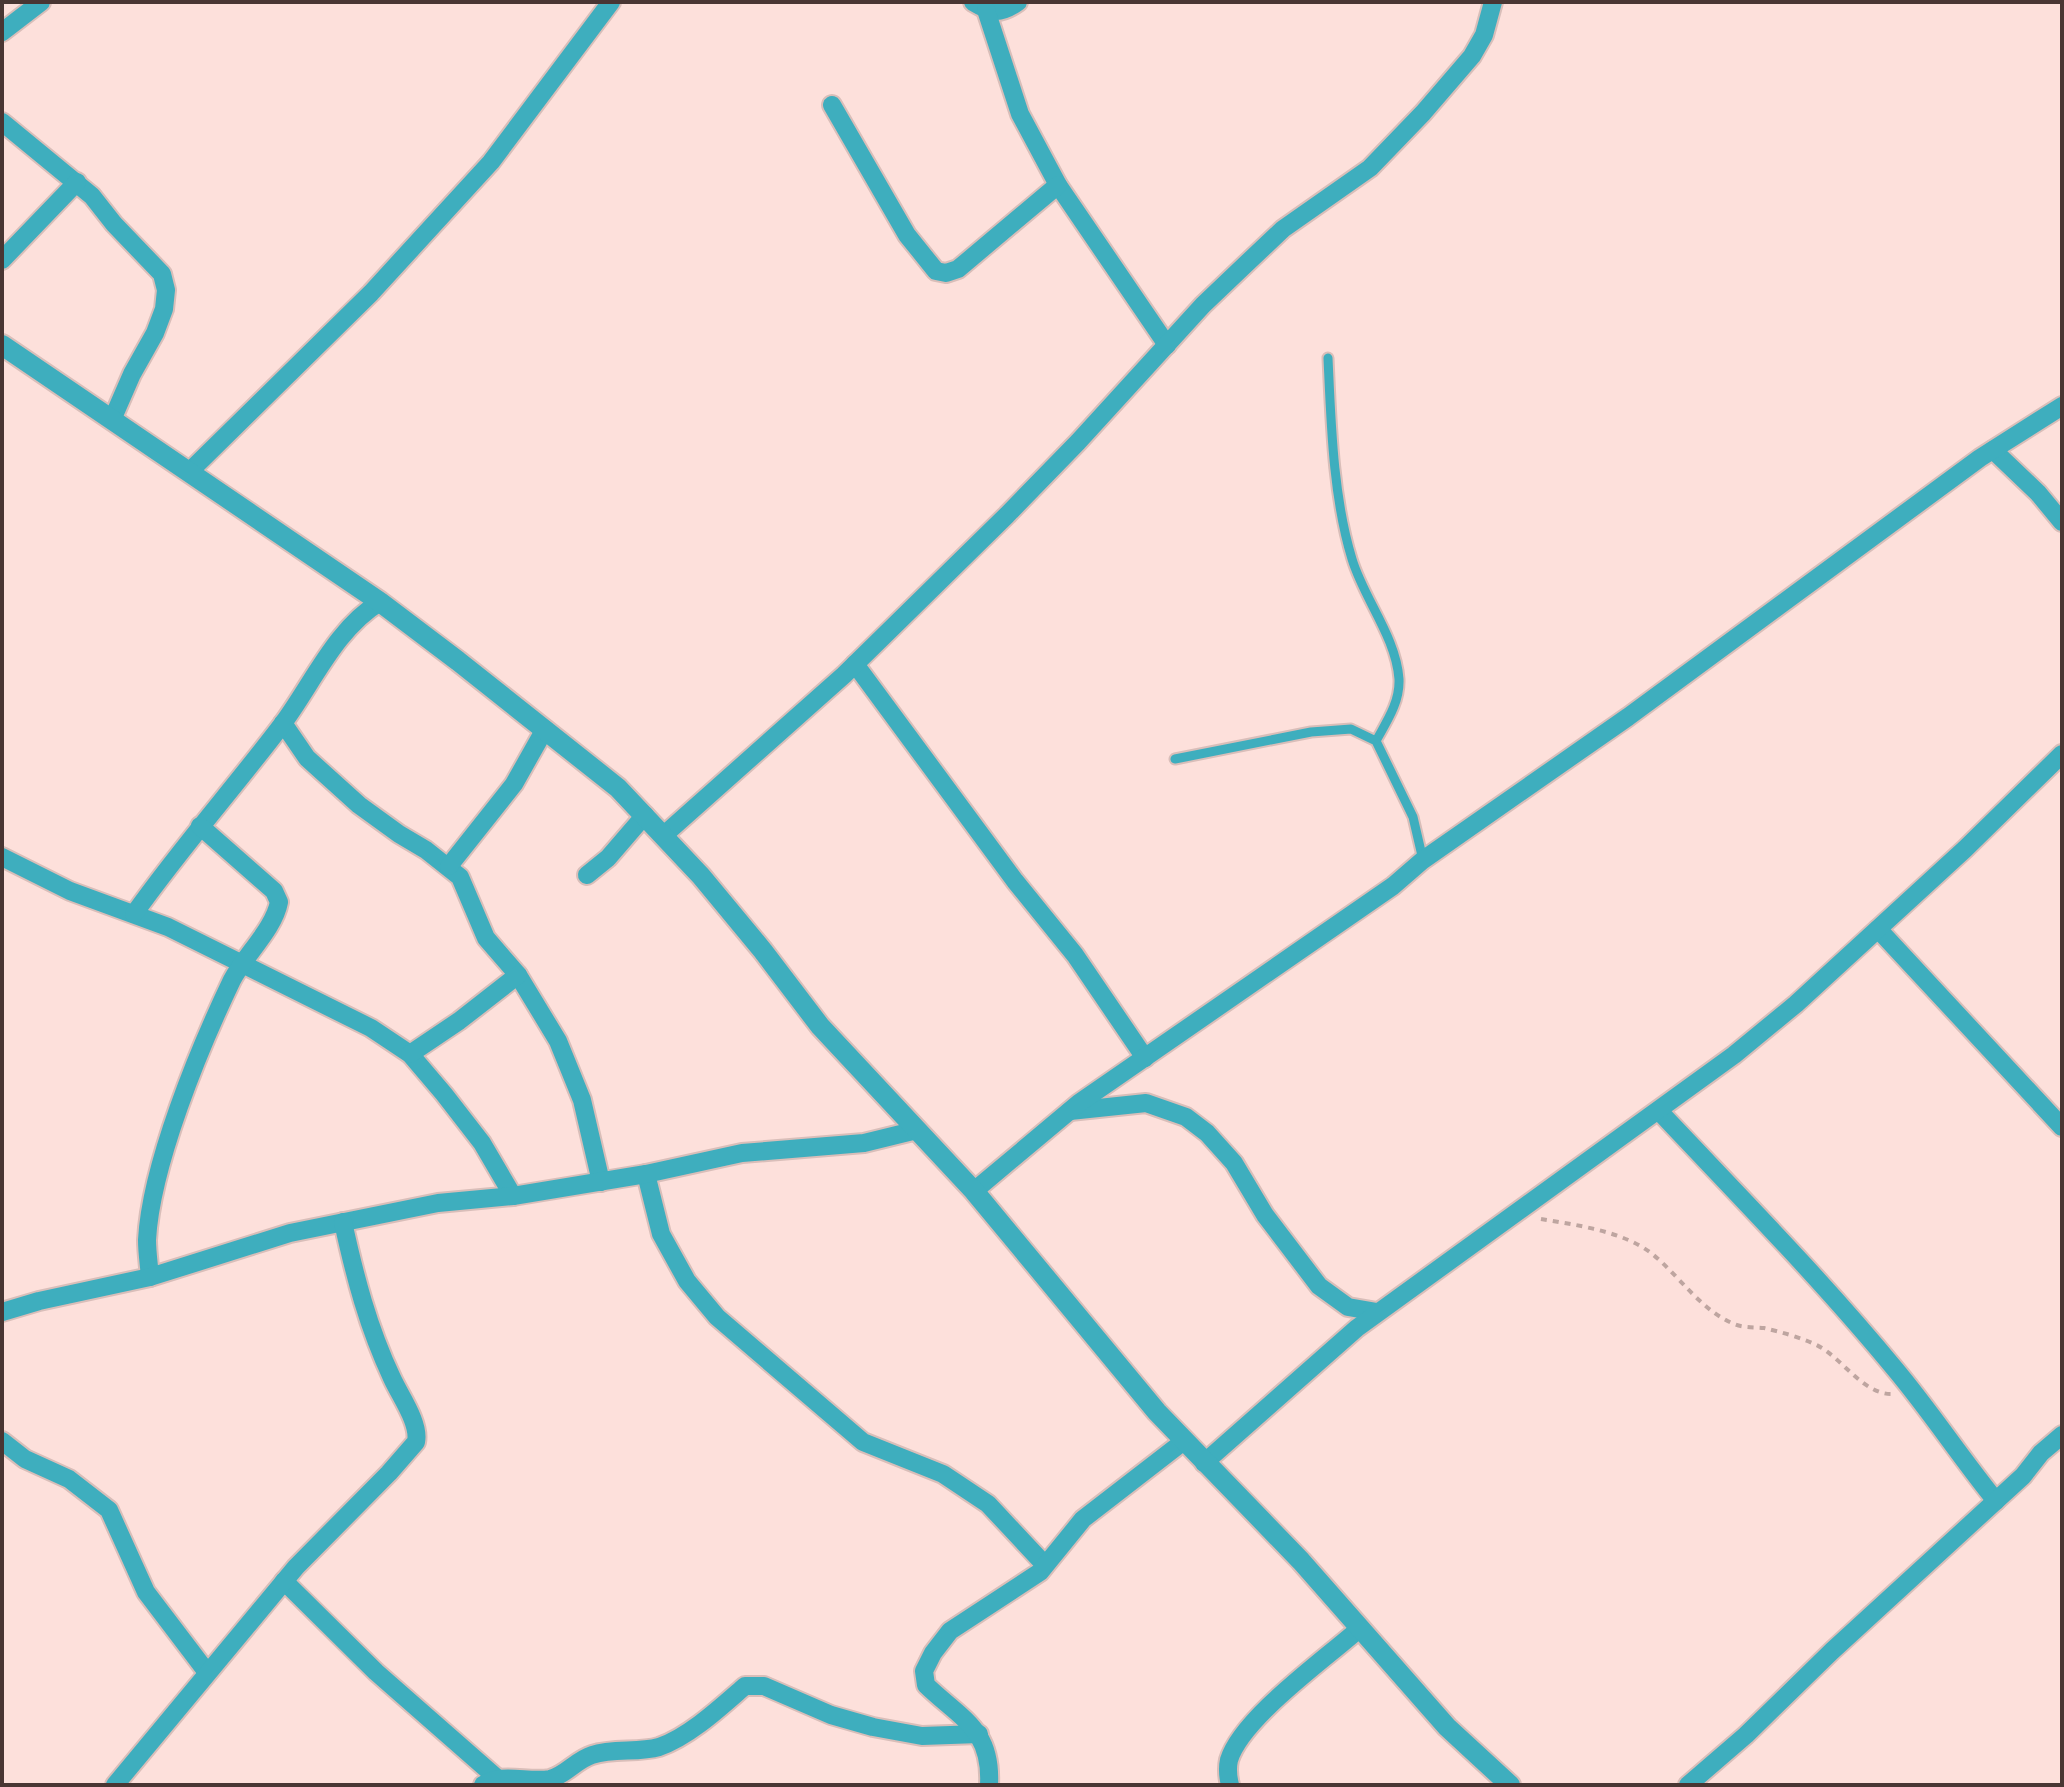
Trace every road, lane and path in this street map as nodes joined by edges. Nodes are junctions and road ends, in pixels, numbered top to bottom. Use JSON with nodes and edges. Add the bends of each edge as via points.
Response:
{"nodes":[{"id":1,"x":41,"y":2,"type":"edge"},
{"id":2,"x":611,"y":2,"type":"edge"},
{"id":3,"x":1018,"y":2,"type":"edge"},
{"id":4,"x":1493,"y":2,"type":"edge"},
{"id":5,"x":979,"y":6,"type":"edge"},
{"id":6,"x":2,"y":32,"type":"edge"},
{"id":7,"x":832,"y":105,"type":"dead end"},
{"id":8,"x":2,"y":122,"type":"edge"},
{"id":9,"x":77,"y":182,"type":"junction"},
{"id":10,"x":1058,"y":185,"type":"junction"},
{"id":11,"x":2,"y":260,"type":"edge"},
{"id":12,"x":2,"y":345,"type":"edge"},
{"id":13,"x":1167,"y":345,"type":"junction"},
{"id":14,"x":1328,"y":358,"type":"dead end"},
{"id":15,"x":2062,"y":406,"type":"edge"},
{"id":16,"x":112,"y":420,"type":"junction"},
{"id":17,"x":1993,"y":450,"type":"junction"},
{"id":18,"x":189,"y":472,"type":"junction"},
{"id":19,"x":2062,"y":522,"type":"edge"},
{"id":20,"x":380,"y":602,"type":"junction"},
{"id":21,"x":855,"y":664,"type":"junction"},
{"id":22,"x":283,"y":723,"type":"junction"},
{"id":23,"x":545,"y":729,"type":"junction"},
{"id":24,"x":1376,"y":741,"type":"junction"},
{"id":25,"x":2062,"y":754,"type":"edge"},
{"id":26,"x":1175,"y":759,"type":"dead end"},
{"id":27,"x":645,"y":815,"type":"junction"},
{"id":28,"x":200,"y":826,"type":"junction"},
{"id":29,"x":664,"y":835,"type":"junction"},
{"id":30,"x":2,"y":857,"type":"edge"},
{"id":31,"x":1423,"y":860,"type":"junction"},
{"id":32,"x":449,"y":866,"type":"junction"},
{"id":33,"x":587,"y":875,"type":"dead end"},
{"id":34,"x":134,"y":914,"type":"junction"},
{"id":35,"x":1878,"y":929,"type":"junction"},
{"id":36,"x":241,"y":963,"type":"junction"},
{"id":37,"x":518,"y":975,"type":"junction"},
{"id":38,"x":410,"y":1054,"type":"junction"},
{"id":39,"x":1145,"y":1058,"type":"junction"},
{"id":40,"x":1659,"y":1111,"type":"junction"},
{"id":41,"x":1068,"y":1112,"type":"junction"},
{"id":42,"x":2062,"y":1127,"type":"edge"},
{"id":43,"x":917,"y":1130,"type":"junction"},
{"id":44,"x":646,"y":1174,"type":"junction"},
{"id":45,"x":601,"y":1182,"type":"junction"},
{"id":46,"x":974,"y":1191,"type":"junction"},
{"id":47,"x":513,"y":1196,"type":"junction"},
{"id":48,"x":1511,"y":1215,"type":"junction"},
{"id":49,"x":343,"y":1222,"type":"junction"},
{"id":50,"x":150,"y":1277,"type":"junction"},
{"id":51,"x":2,"y":1312,"type":"edge"},
{"id":52,"x":1377,"y":1312,"type":"junction"},
{"id":53,"x":1913,"y":1394,"type":"junction"},
{"id":54,"x":2062,"y":1435,"type":"edge"},
{"id":55,"x":2,"y":1441,"type":"edge"},
{"id":56,"x":1184,"y":1441,"type":"junction"},
{"id":57,"x":2041,"y":1453,"type":"junction"},
{"id":58,"x":2062,"y":1454,"type":"edge"},
{"id":59,"x":1204,"y":1463,"type":"junction"},
{"id":60,"x":1996,"y":1501,"type":"junction"},
{"id":61,"x":1045,"y":1565,"type":"junction"},
{"id":62,"x":284,"y":1581,"type":"junction"},
{"id":63,"x":1359,"y":1629,"type":"junction"},
{"id":64,"x":206,"y":1671,"type":"junction"},
{"id":65,"x":979,"y":1734,"type":"junction"},
{"id":66,"x":492,"y":1782,"type":"edge"},
{"id":67,"x":115,"y":1785,"type":"edge"},
{"id":68,"x":989,"y":1785,"type":"edge"},
{"id":69,"x":1230,"y":1785,"type":"edge"},
{"id":70,"x":1510,"y":1785,"type":"edge"},
{"id":71,"x":1688,"y":1785,"type":"edge"}],
"edges":[{"from":1,"to":6,"type":"street"},
{"from":2,"to":18,"type":"street","via":[[491,162],[371,293]]},
{"from":3,"to":5,"type":"street","via":[[999,13]]},
{"from":4,"to":13,"type":"street","via":[[1472,56],[1423,113],[1370,168],[1283,229]]},
{"from":5,"to":10,"type":"street","via":[[1020,114]]},
{"from":7,"to":10,"type":"street","via":[[907,235],[936,271],[958,269]]},
{"from":8,"to":9,"type":"street"},
{"from":9,"to":11,"type":"street"},
{"from":9,"to":16,"type":"street","via":[[162,274],[166,290],[155,333]]},
{"from":10,"to":13,"type":"street"},
{"from":12,"to":16,"type":"street"},
{"from":13,"to":21,"type":"street","via":[[1017,505]]},
{"from":14,"to":24,"type":"lane","via":[[1347,542],[1399,675],[1395,705]]},
{"from":15,"to":17,"type":"street"},
{"from":16,"to":18,"type":"street"},
{"from":17,"to":19,"type":"street"},
{"from":17,"to":31,"type":"street"},
{"from":18,"to":20,"type":"street"},
{"from":20,"to":22,"type":"street","via":[[362,613]]},
{"from":20,"to":23,"type":"street"},
{"from":21,"to":29,"type":"street"},
{"from":21,"to":39,"type":"street","via":[[1075,955]]},
{"from":22,"to":28,"type":"street"},
{"from":22,"to":32,"type":"street","via":[[307,758],[359,805]]},
{"from":23,"to":27,"type":"street"},
{"from":23,"to":32,"type":"street","via":[[508,793]]},
{"from":24,"to":26,"type":"lane","via":[[1351,729],[1324,731]]},
{"from":24,"to":31,"type":"lane","via":[[1413,817]]},
{"from":25,"to":35,"type":"street"},
{"from":27,"to":29,"type":"street"},
{"from":27,"to":33,"type":"street"},
{"from":28,"to":34,"type":"street"},
{"from":28,"to":36,"type":"street","via":[[274,891],[279,902],[272,921]]},
{"from":29,"to":43,"type":"street","via":[[820,1026]]},
{"from":30,"to":34,"type":"street","via":[[70,891]]},
{"from":31,"to":39,"type":"street"},
{"from":32,"to":37,"type":"street","via":[[460,877],[486,938]]},
{"from":34,"to":36,"type":"street"},
{"from":35,"to":40,"type":"street","via":[[1796,1004]]},
{"from":35,"to":42,"type":"street"},
{"from":36,"to":38,"type":"street","via":[[371,1028]]},
{"from":36,"to":50,"type":"street","via":[[196,1067],[156,1187],[147,1241]]},
{"from":37,"to":38,"type":"street"},
{"from":37,"to":45,"type":"street","via":[[558,1041],[582,1100]]},
{"from":38,"to":47,"type":"street","via":[[482,1143]]},
{"from":39,"to":41,"type":"street"},
{"from":40,"to":48,"type":"street"},
{"from":40,"to":53,"type":"street","via":[[1782,1240]]},
{"from":41,"to":46,"type":"street"},
{"from":41,"to":52,"type":"street","via":[[1146,1103],[1186,1117],[1234,1163],[1265,1215],[1319,1286],[1348,1307]]},
{"from":43,"to":44,"type":"street","via":[[864,1143],[742,1153]]},
{"from":43,"to":46,"type":"street"},
{"from":44,"to":45,"type":"street"},
{"from":44,"to":61,"type":"street","via":[[661,1234],[687,1281],[717,1317],[863,1442],[943,1474],[988,1504]]},
{"from":45,"to":47,"type":"street"},
{"from":46,"to":56,"type":"street"},
{"from":47,"to":49,"type":"street","via":[[438,1203]]},
{"from":48,"to":52,"type":"street"},
{"from":48,"to":53,"type":"path","via":[[1624,1239],[1649,1251],[1712,1312],[1737,1325],[1819,1346],[1879,1394]]},
{"from":49,"to":50,"type":"street"},
{"from":49,"to":62,"type":"street","via":[[359,1297],[418,1437],[406,1456]]},
{"from":50,"to":51,"type":"street"},
{"from":52,"to":59,"type":"street"},
{"from":53,"to":60,"type":"street"},
{"from":54,"to":57,"type":"street"},
{"from":55,"to":64,"type":"street","via":[[25,1459],[69,1479],[109,1510],[146,1592]]},
{"from":56,"to":59,"type":"street"},
{"from":56,"to":61,"type":"street","via":[[1083,1519]]},
{"from":57,"to":58,"type":"street"},
{"from":57,"to":60,"type":"street"},
{"from":59,"to":63,"type":"street","via":[[1301,1561]]},
{"from":60,"to":71,"type":"street"},
{"from":61,"to":65,"type":"street","via":[[950,1631],[924,1671],[926,1685]]},
{"from":62,"to":64,"type":"street"},
{"from":62,"to":66,"type":"street"},
{"from":63,"to":69,"type":"street","via":[[1255,1721],[1230,1758]]},
{"from":63,"to":70,"type":"street","via":[[1447,1727]]},
{"from":64,"to":67,"type":"street"},
{"from":65,"to":66,"type":"street","via":[[922,1736],[873,1727],[764,1686],[745,1686],[724,1706],[660,1747],[590,1755],[541,1780]]},
{"from":65,"to":68,"type":"street","via":[[990,1765]]}]}
